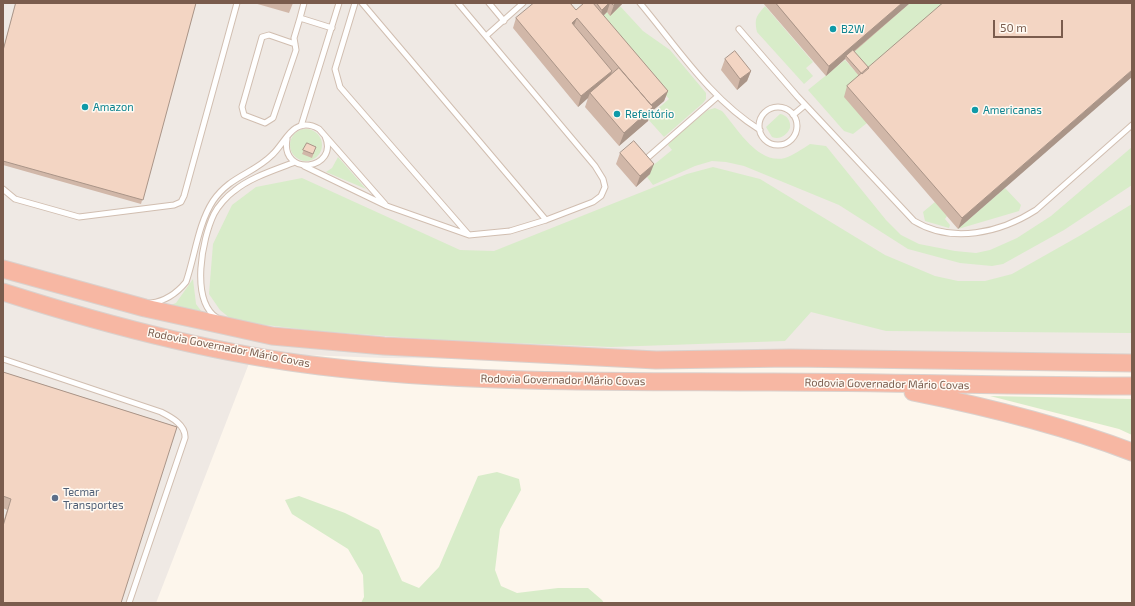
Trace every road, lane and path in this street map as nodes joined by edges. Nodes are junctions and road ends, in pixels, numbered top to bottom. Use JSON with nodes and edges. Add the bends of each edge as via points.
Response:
{"nodes":[{"id":1,"x":237,"y":3,"type":"edge"},
{"id":2,"x":304,"y":3,"type":"edge"},
{"id":3,"x":339,"y":3,"type":"edge"},
{"id":4,"x":355,"y":3,"type":"edge"},
{"id":5,"x":362,"y":3,"type":"edge"},
{"id":6,"x":458,"y":3,"type":"edge"},
{"id":7,"x":489,"y":3,"type":"edge"},
{"id":8,"x":523,"y":3,"type":"edge"},
{"id":9,"x":640,"y":3,"type":"edge"},
{"id":10,"x":300,"y":18,"type":"junction"},
{"id":11,"x":504,"y":20,"type":"junction"},
{"id":12,"x":332,"y":28,"type":"junction"},
{"id":13,"x":740,"y":28,"type":"dead end"},
{"id":14,"x":486,"y":36,"type":"junction"},
{"id":15,"x":295,"y":44,"type":"junction"},
{"id":16,"x":717,"y":97,"type":"junction"},
{"id":17,"x":806,"y":105,"type":"junction"},
{"id":18,"x":793,"y":115,"type":"junction"},
{"id":19,"x":1132,"y":125,"type":"edge"},
{"id":20,"x":301,"y":126,"type":"junction"},
{"id":21,"x":760,"y":130,"type":"junction"},
{"id":22,"x":324,"y":134,"type":"junction"},
{"id":23,"x":288,"y":138,"type":"junction"},
{"id":24,"x":646,"y":159,"type":"edge"},
{"id":25,"x":295,"y":162,"type":"junction"},
{"id":26,"x":304,"y":166,"type":"junction"},
{"id":27,"x":3,"y":189,"type":"edge"},
{"id":28,"x":387,"y":206,"type":"junction"},
{"id":29,"x":546,"y":220,"type":"junction"},
{"id":30,"x":469,"y":235,"type":"junction"},
{"id":31,"x":3,"y":269,"type":"edge"},
{"id":32,"x":3,"y":292,"type":"edge"},
{"id":33,"x":133,"y":305,"type":"junction"},
{"id":34,"x":231,"y":327,"type":"junction"},
{"id":35,"x":3,"y":359,"type":"edge"},
{"id":36,"x":1132,"y":363,"type":"edge"},
{"id":37,"x":873,"y":384,"type":"junction"},
{"id":38,"x":1132,"y":386,"type":"edge"},
{"id":39,"x":1132,"y":452,"type":"edge"},
{"id":40,"x":129,"y":603,"type":"edge"}],
"edges":[{"from":1,"to":27,"type":"lane","via":[[181,202],[79,217],[15,199]]},
{"from":2,"to":10,"type":"lane"},
{"from":3,"to":12,"type":"lane"},
{"from":4,"to":30,"type":"lane","via":[[335,69],[340,87]]},
{"from":5,"to":29,"type":"lane"},
{"from":6,"to":14,"type":"lane"},
{"from":7,"to":11,"type":"lane"},
{"from":8,"to":11,"type":"lane"},
{"from":9,"to":16,"type":"lane"},
{"from":10,"to":12,"type":"lane"},
{"from":10,"to":15,"type":"lane","via":[[294,38]]},
{"from":11,"to":14,"type":"lane"},
{"from":12,"to":20,"type":"lane"},
{"from":13,"to":17,"type":"lane"},
{"from":14,"to":29,"type":"lane","via":[[604,179],[604,192],[598,199]]},
{"from":15,"to":15,"type":"lane","via":[[269,35],[262,37],[242,107],[244,115],[265,123],[273,118],[296,50]]},
{"from":16,"to":21,"type":"lane","via":[[735,114]]},
{"from":16,"to":24,"type":"lane"},
{"from":17,"to":18,"type":"lane"},
{"from":17,"to":19,"type":"lane","via":[[914,221],[929,229],[956,234],[998,228],[1036,210]]},
{"from":18,"to":21,"type":"lane","via":[[781,107],[767,110],[762,116]]},
{"from":18,"to":21,"type":"lane","via":[[796,121],[794,136],[782,144],[768,142]]},
{"from":20,"to":22,"type":"lane","via":[[314,126]]},
{"from":20,"to":23,"type":"lane","via":[[291,132]]},
{"from":22,"to":26,"type":"lane","via":[[327,140],[325,154],[315,164]]},
{"from":22,"to":28,"type":"lane"},
{"from":23,"to":25,"type":"lane","via":[[287,151]]},
{"from":23,"to":33,"type":"lane","via":[[263,163],[236,177],[224,187],[213,202],[202,225],[186,282],[179,291],[157,302]]},
{"from":25,"to":26,"type":"lane"},
{"from":25,"to":34,"type":"lane","via":[[254,179],[234,191],[215,212],[210,223],[200,271],[202,293],[212,314]]},
{"from":26,"to":28,"type":"lane"},
{"from":28,"to":30,"type":"lane"},
{"from":29,"to":30,"type":"lane","via":[[510,231]]},
{"from":31,"to":33,"type":"highway","name":"Rodovia Governador Mário Covas"},
{"from":32,"to":37,"type":"highway","name":"Rodovia Governador Mário Covas","via":[[120,325],[216,348],[341,369],[532,381]]},
{"from":33,"to":34,"type":"highway","name":"Rodovia Governador Mário Covas"},
{"from":34,"to":36,"type":"highway","name":"Rodovia Governador Mário Covas","via":[[272,336],[384,346],[656,360],[791,358]]},
{"from":35,"to":40,"type":"lane","via":[[161,412],[174,419],[185,432]]},
{"from":37,"to":38,"type":"highway","name":"Rodovia Governador Mário Covas"},
{"from":37,"to":39,"type":"highway","via":[[1026,417]]}]}
